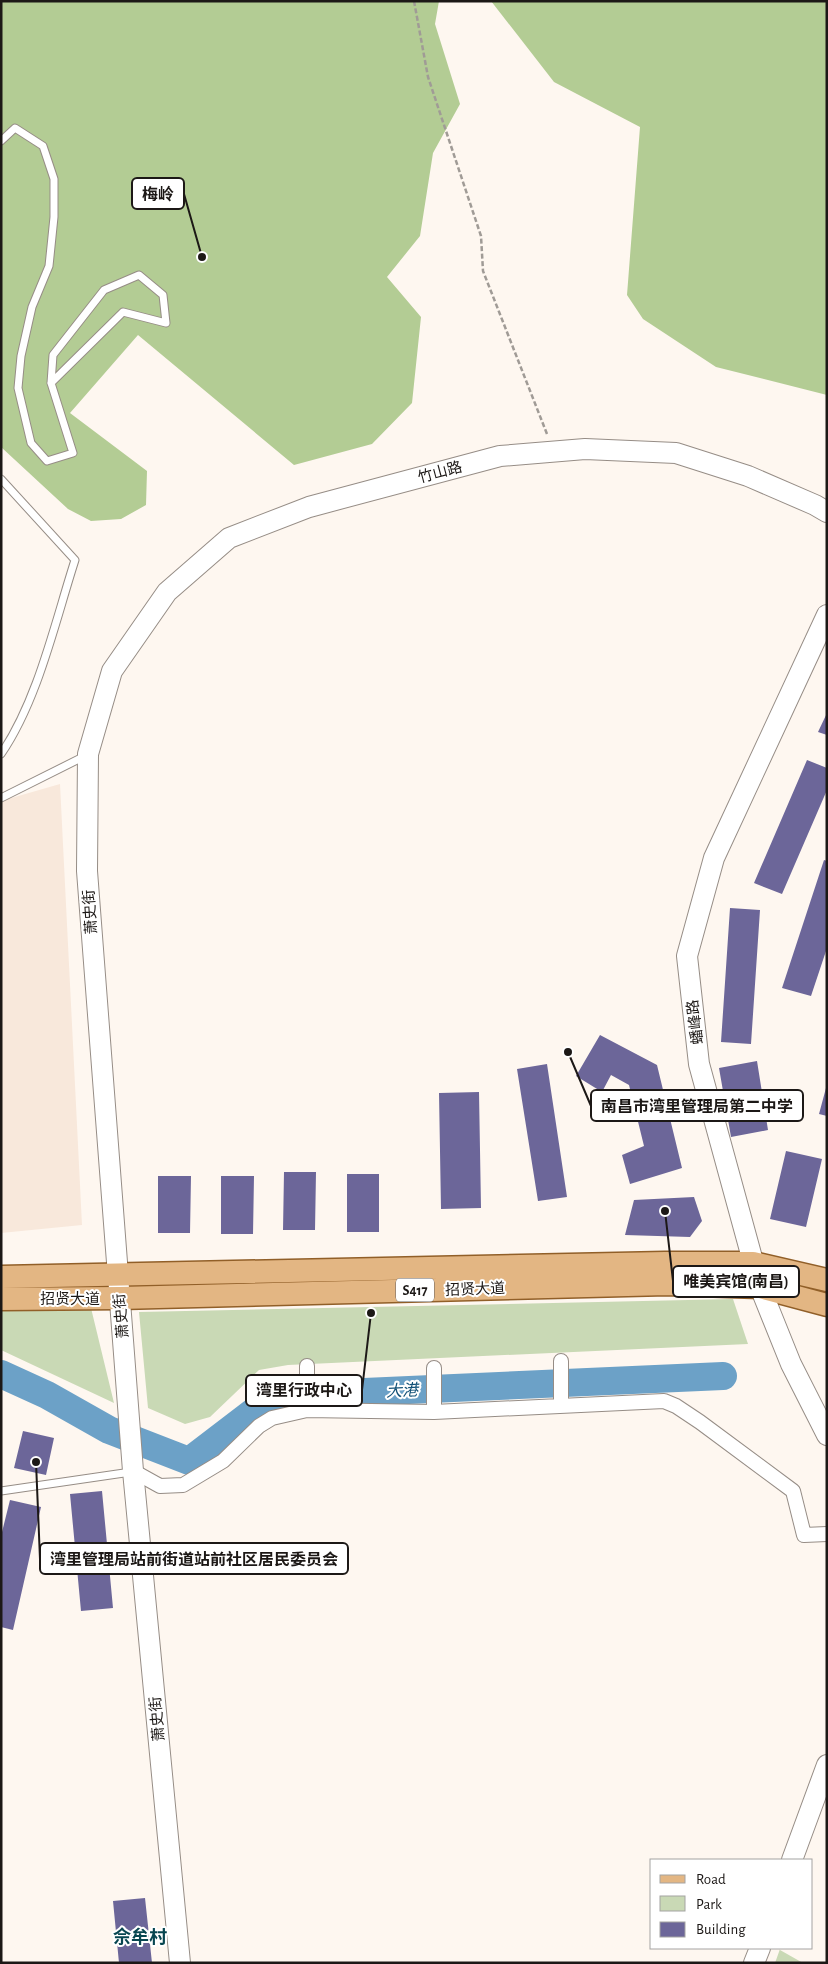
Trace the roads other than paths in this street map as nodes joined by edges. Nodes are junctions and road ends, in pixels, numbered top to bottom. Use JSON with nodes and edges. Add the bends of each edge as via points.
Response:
{"nodes":[{"id":1,"x":1,"y":141,"type":"edge"},
{"id":2,"x":51,"y":383,"type":"junction"},
{"id":3,"x":1,"y":479,"type":"edge"},
{"id":4,"x":827,"y":512,"type":"edge"},
{"id":5,"x":827,"y":615,"type":"edge"},
{"id":6,"x":112,"y":671,"type":"joint"},
{"id":7,"x":1,"y":754,"type":"edge"},
{"id":8,"x":88,"y":754,"type":"junction"},
{"id":9,"x":1,"y":798,"type":"edge"},
{"id":10,"x":753,"y":1263,"type":"junction"},
{"id":11,"x":118,"y":1275,"type":"junction"},
{"id":12,"x":1,"y":1277,"type":"edge"},
{"id":13,"x":827,"y":1280,"type":"edge"},
{"id":14,"x":760,"y":1286,"type":"junction"},
{"id":15,"x":120,"y":1298,"type":"junction"},
{"id":16,"x":1,"y":1299,"type":"edge"},
{"id":17,"x":827,"y":1305,"type":"edge"},
{"id":18,"x":561,"y":1361,"type":"dead end"},
{"id":19,"x":307,"y":1366,"type":"dead end"},
{"id":20,"x":434,"y":1368,"type":"dead end"},
{"id":21,"x":560,"y":1405,"type":"junction"},
{"id":22,"x":307,"y":1410,"type":"junction"},
{"id":23,"x":434,"y":1412,"type":"junction"},
{"id":24,"x":827,"y":1435,"type":"edge"},
{"id":25,"x":133,"y":1471,"type":"junction"},
{"id":26,"x":1,"y":1492,"type":"edge"},
{"id":27,"x":827,"y":1534,"type":"edge"},
{"id":28,"x":827,"y":1765,"type":"edge"},
{"id":29,"x":792,"y":1859,"type":"edge"},
{"id":30,"x":760,"y":1949,"type":"edge"},
{"id":31,"x":180,"y":1963,"type":"edge"},
{"id":32,"x":754,"y":1963,"type":"edge"}],
"edges":[{"from":1,"to":2,"type":"lane","via":[[15,128],[43,146],[54,179],[49,266],[32,307],[18,388],[31,443],[47,461],[73,453]]},
{"from":2,"to":2,"type":"lane","via":[[53,355],[104,290],[139,275],[163,295],[166,323],[123,312]]},
{"from":3,"to":7,"type":"lane","via":[[75,560],[34,688]]},
{"from":4,"to":6,"type":"street","name":"竹山路","via":[[748,476],[676,453],[585,449],[500,456],[308,507],[229,538],[167,592]]},
{"from":5,"to":10,"type":"street","name":"蟠峰路","via":[[714,858],[687,956],[699,1064]]},
{"from":6,"to":8,"type":"street","name":"萧史街"},
{"from":8,"to":9,"type":"lane"},
{"from":8,"to":11,"type":"street","name":"萧史街","via":[[87,871]]},
{"from":10,"to":11,"type":"main road","name":"招贤大道","number":"S417"},
{"from":10,"to":13,"type":"main road","name":"招贤大道","number":"S417"},
{"from":10,"to":14,"type":"street","name":"蟠峰路"},
{"from":11,"to":12,"type":"main road","name":"招贤大道","number":"S417"},
{"from":11,"to":15,"type":"street","name":"萧史街"},
{"from":14,"to":15,"type":"main road","name":"招贤大道","number":"S417","via":[[666,1284]]},
{"from":14,"to":17,"type":"main road","name":"招贤大道","number":"S417"},
{"from":14,"to":24,"type":"street","name":"蟠峰路","via":[[791,1364]]},
{"from":15,"to":16,"type":"main road","name":"招贤大道","number":"S417"},
{"from":15,"to":25,"type":"street","name":"萧史街"},
{"from":18,"to":21,"type":"street"},
{"from":19,"to":22,"type":"street"},
{"from":20,"to":23,"type":"street"},
{"from":21,"to":23,"type":"street"},
{"from":21,"to":27,"type":"street","via":[[664,1401],[676,1406],[793,1490],[804,1536]]},
{"from":22,"to":23,"type":"street"},
{"from":22,"to":25,"type":"street","via":[[272,1418],[259,1426],[223,1461],[183,1485],[160,1486]]},
{"from":25,"to":26,"type":"lane"},
{"from":25,"to":31,"type":"street","name":"萧史街"},
{"from":28,"to":29,"type":"street"},
{"from":30,"to":32,"type":"street"}]}
